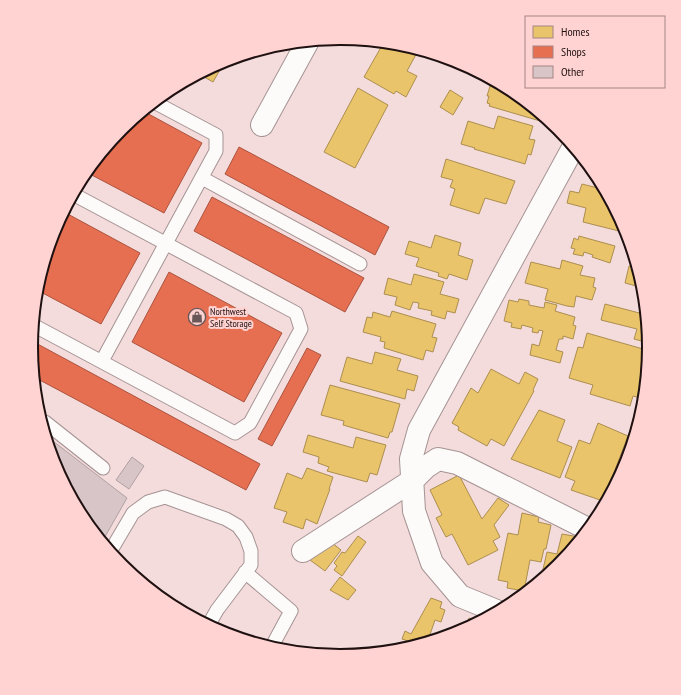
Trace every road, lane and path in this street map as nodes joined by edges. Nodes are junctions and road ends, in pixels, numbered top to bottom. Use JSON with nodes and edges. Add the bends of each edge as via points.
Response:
{"nodes":[{"id":1,"x":304,"y":48,"type":"edge"},
{"id":2,"x":160,"y":105,"type":"edge"},
{"id":3,"x":262,"y":125,"type":"dead end"},
{"id":4,"x":571,"y":152,"type":"edge"},
{"id":5,"x":202,"y":178,"type":"junction"},
{"id":6,"x":78,"y":197,"type":"edge"},
{"id":7,"x":166,"y":244,"type":"junction"},
{"id":8,"x":360,"y":264,"type":"dead end"},
{"id":9,"x":39,"y":328,"type":"edge"},
{"id":10,"x":102,"y":362,"type":"junction"},
{"id":11,"x":48,"y":424,"type":"edge"},
{"id":12,"x":103,"y":468,"type":"dead end"},
{"id":13,"x":413,"y":480,"type":"junction"},
{"id":14,"x":584,"y":527,"type":"edge"},
{"id":15,"x":113,"y":547,"type":"edge"},
{"id":16,"x":303,"y":551,"type":"dead end"},
{"id":17,"x":245,"y":572,"type":"junction"},
{"id":18,"x":492,"y":609,"type":"edge"},
{"id":19,"x":211,"y":621,"type":"edge"},
{"id":20,"x":274,"y":643,"type":"edge"}],
"edges":[{"from":1,"to":3,"type":"street"},
{"from":2,"to":5,"type":"lane","via":[[216,135],[216,151]]},
{"from":4,"to":13,"type":"street","via":[[419,430],[411,459]]},
{"from":5,"to":7,"type":"lane"},
{"from":5,"to":8,"type":"lane"},
{"from":6,"to":7,"type":"lane"},
{"from":7,"to":10,"type":"lane"},
{"from":7,"to":10,"type":"lane","via":[[296,313],[301,329],[250,423],[235,433]]},
{"from":9,"to":10,"type":"lane"},
{"from":11,"to":12,"type":"lane"},
{"from":13,"to":14,"type":"street","via":[[438,459],[457,463]]},
{"from":13,"to":16,"type":"street"},
{"from":13,"to":18,"type":"street","via":[[414,511],[432,563],[460,596]]},
{"from":15,"to":17,"type":"lane","via":[[133,513],[148,502],[165,497],[226,519],[238,526],[246,537],[251,551],[251,565]]},
{"from":17,"to":19,"type":"lane"},
{"from":17,"to":20,"type":"lane","via":[[292,611]]}]}
